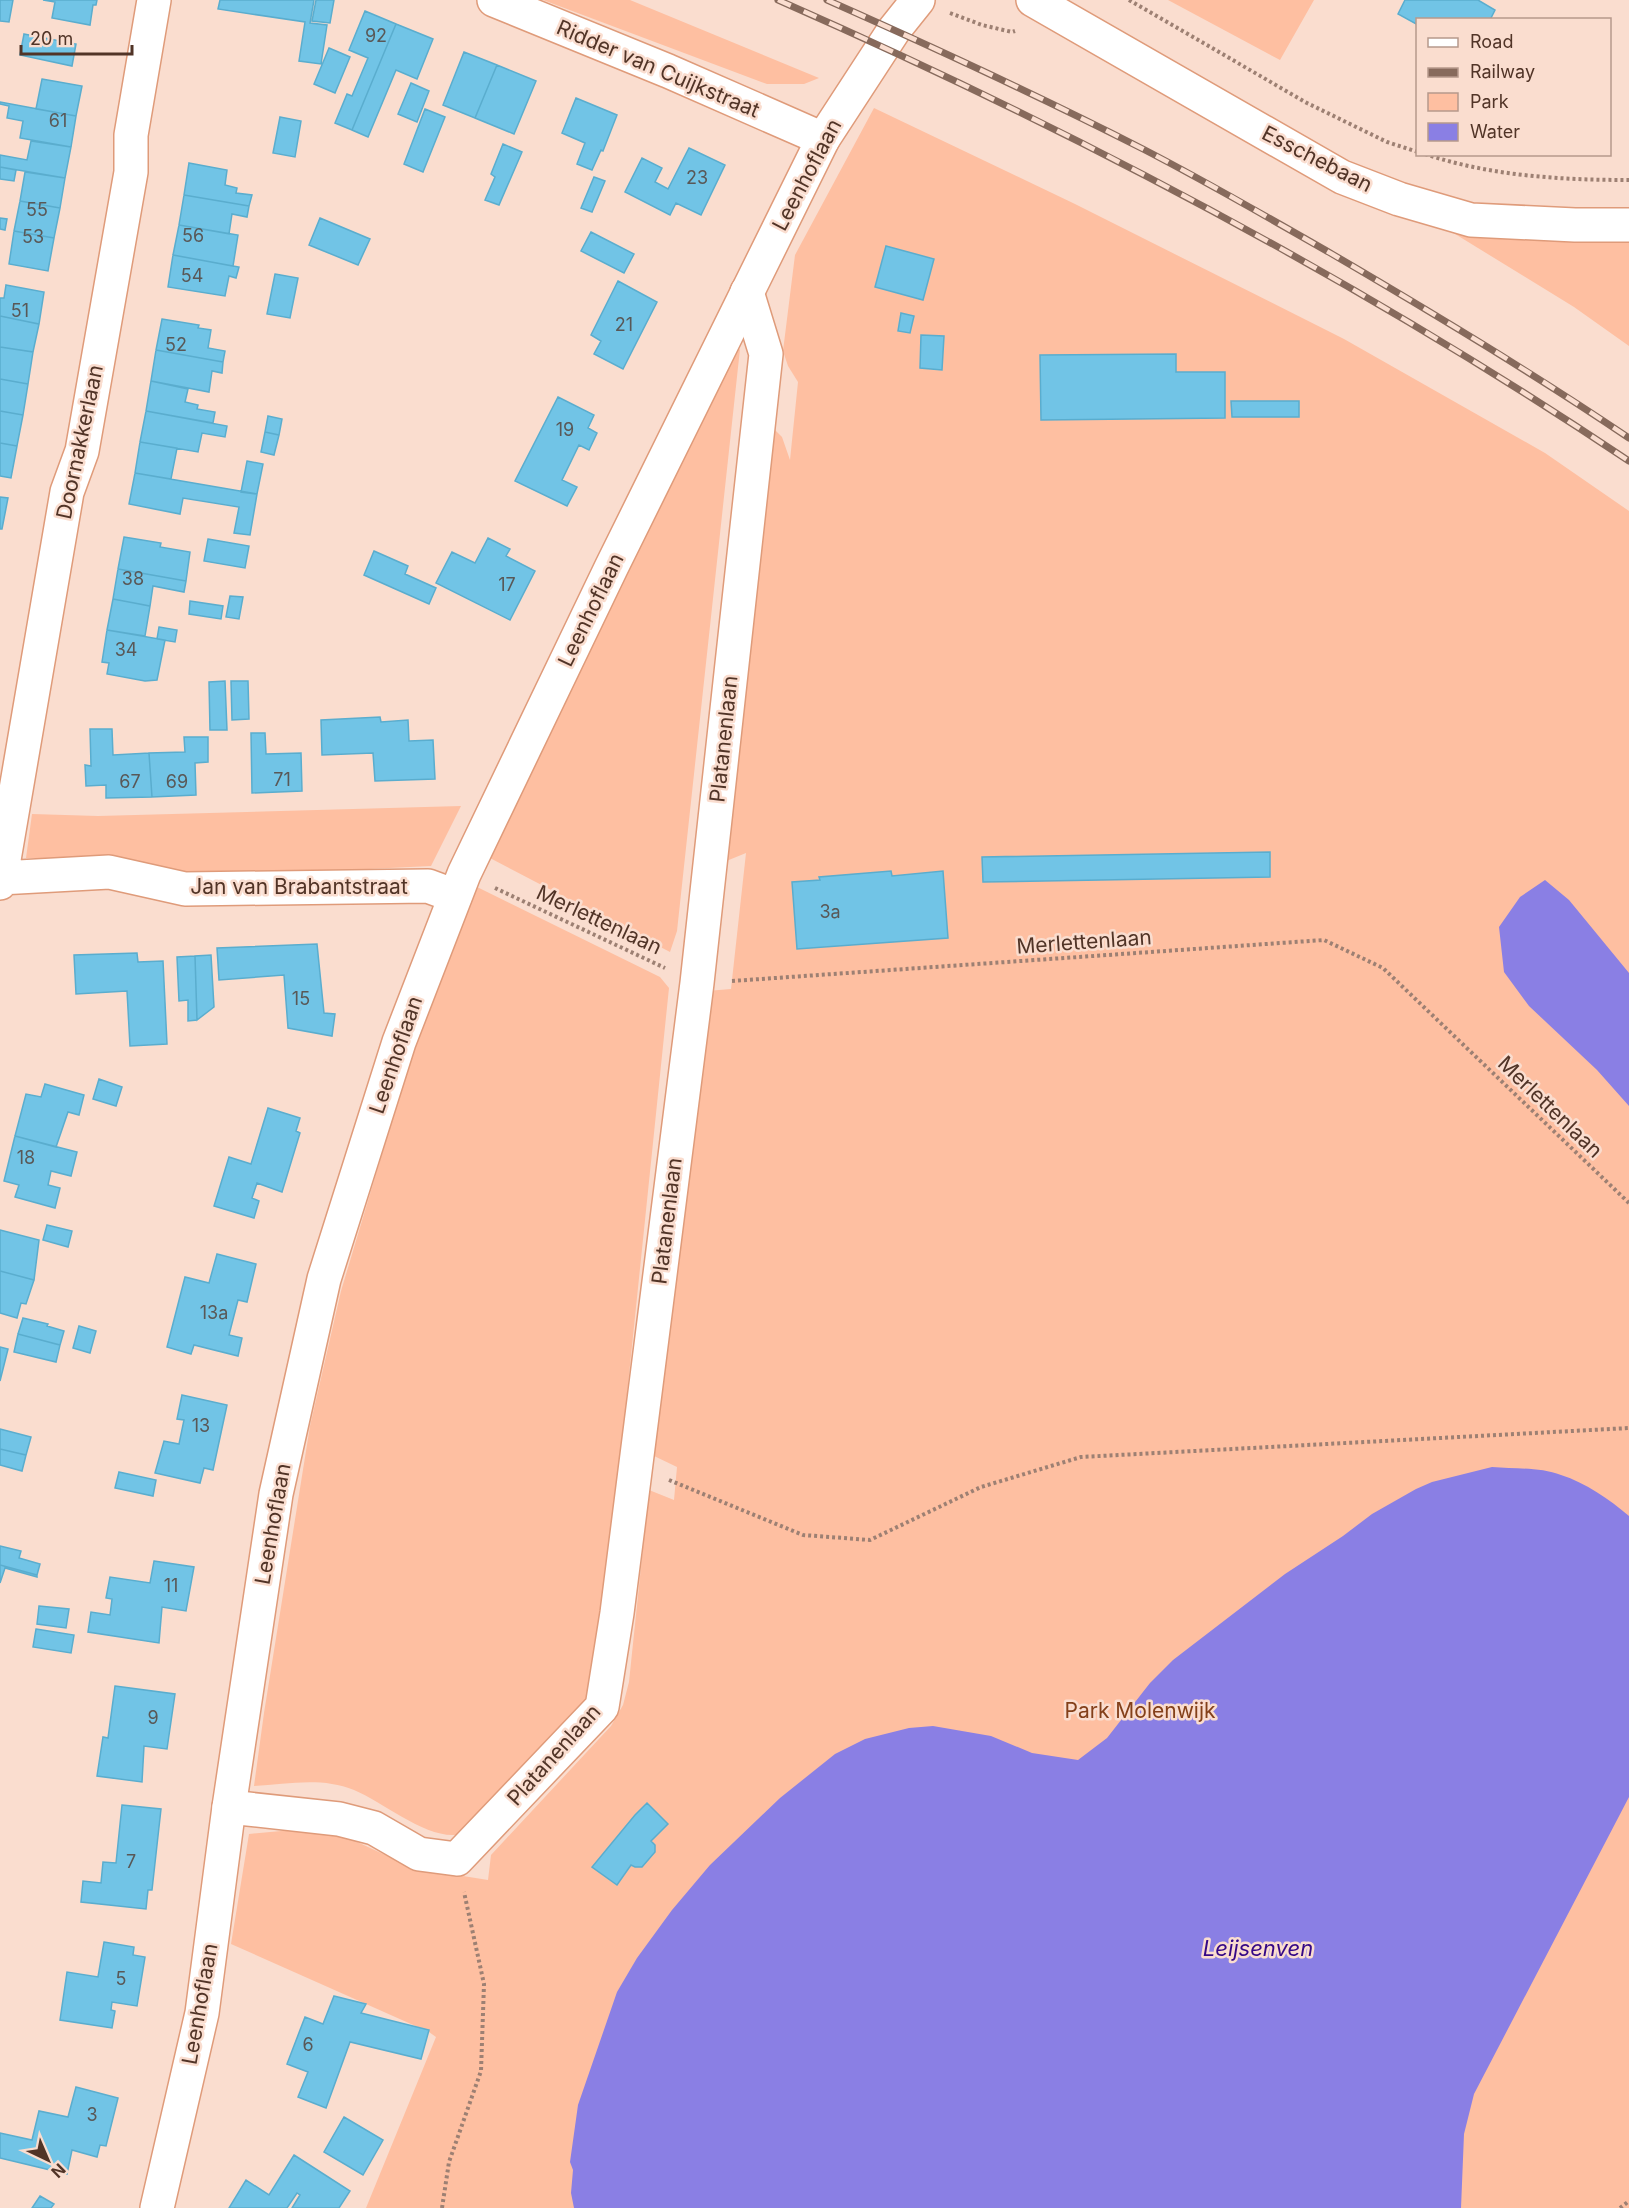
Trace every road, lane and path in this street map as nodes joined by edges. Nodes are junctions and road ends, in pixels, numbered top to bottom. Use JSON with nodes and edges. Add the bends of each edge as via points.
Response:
{"nodes":[{"id":1,"x":154,"y":0,"type":"edge"},
{"id":2,"x":494,"y":0,"type":"edge"},
{"id":3,"x":918,"y":0,"type":"edge"},
{"id":4,"x":1130,"y":0,"type":"edge"},
{"id":5,"x":1037,"y":1,"type":"edge"},
{"id":6,"x":823,"y":139,"type":"junction"},
{"id":7,"x":1416,"y":151,"type":"edge"},
{"id":8,"x":1433,"y":156,"type":"edge"},
{"id":9,"x":1629,"y":180,"type":"edge"},
{"id":10,"x":1629,"y":225,"type":"edge"},
{"id":11,"x":747,"y":292,"type":"junction"},
{"id":12,"x":0,"y":880,"type":"edge"},
{"id":13,"x":459,"y":885,"type":"junction"},
{"id":14,"x":697,"y":983,"type":"junction"},
{"id":15,"x":1629,"y":1203,"type":"edge"},
{"id":16,"x":1629,"y":1428,"type":"edge"},
{"id":17,"x":635,"y":1466,"type":"junction"},
{"id":18,"x":229,"y":1807,"type":"junction"},
{"id":19,"x":457,"y":1859,"type":"junction"},
{"id":20,"x":1629,"y":2201,"type":"edge"},
{"id":21,"x":157,"y":2208,"type":"edge"},
{"id":22,"x":442,"y":2208,"type":"edge"},
{"id":23,"x":1620,"y":2208,"type":"edge"}],
"edges":[{"from":1,"to":12,"type":"street","name":"Doornakkerlaan","via":[[131,135],[131,172],[82,451],[67,492]]},
{"from":2,"to":6,"type":"street","name":"Ridder van Cuijkstraat"},
{"from":3,"to":5,"type":"path","via":[[982,25],[1012,32],[1024,27]]},
{"from":3,"to":6,"type":"street","name":"Leenhoflaan"},
{"from":4,"to":7,"type":"path","via":[[1307,103],[1387,142]]},
{"from":5,"to":10,"type":"street","name":"Esschebaan","via":[[1342,177],[1399,199],[1471,220]]},
{"from":6,"to":11,"type":"street","name":"Leenhoflaan"},
{"from":8,"to":9,"type":"path","via":[[1508,175]]},
{"from":11,"to":13,"type":"street","name":"Leenhoflaan"},
{"from":11,"to":14,"type":"street","name":"Platanenlaan","via":[[766,354]]},
{"from":12,"to":13,"type":"street","name":"Jan van Brabantstraat","via":[[109,872],[185,889]]},
{"from":13,"to":14,"type":"path","name":"Merlettenlaan"},
{"from":13,"to":18,"type":"street","name":"Leenhoflaan","via":[[399,1042],[324,1279],[276,1494]]},
{"from":14,"to":15,"type":"path","name":"Merlettenlaan","via":[[1324,940],[1383,968]]},
{"from":14,"to":17,"type":"street","name":"Platanenlaan"},
{"from":16,"to":17,"type":"path","via":[[1080,1458],[981,1487],[870,1540],[803,1535]]},
{"from":17,"to":19,"type":"street","name":"Platanenlaan","via":[[602,1707]]},
{"from":18,"to":19,"type":"street","via":[[339,1819],[374,1828],[418,1854]]},
{"from":18,"to":21,"type":"street","name":"Leenhoflaan","via":[[202,2013]]},
{"from":19,"to":22,"type":"path","via":[[484,1984],[481,2071],[449,2162]]},
{"from":20,"to":23,"type":"path"}]}
